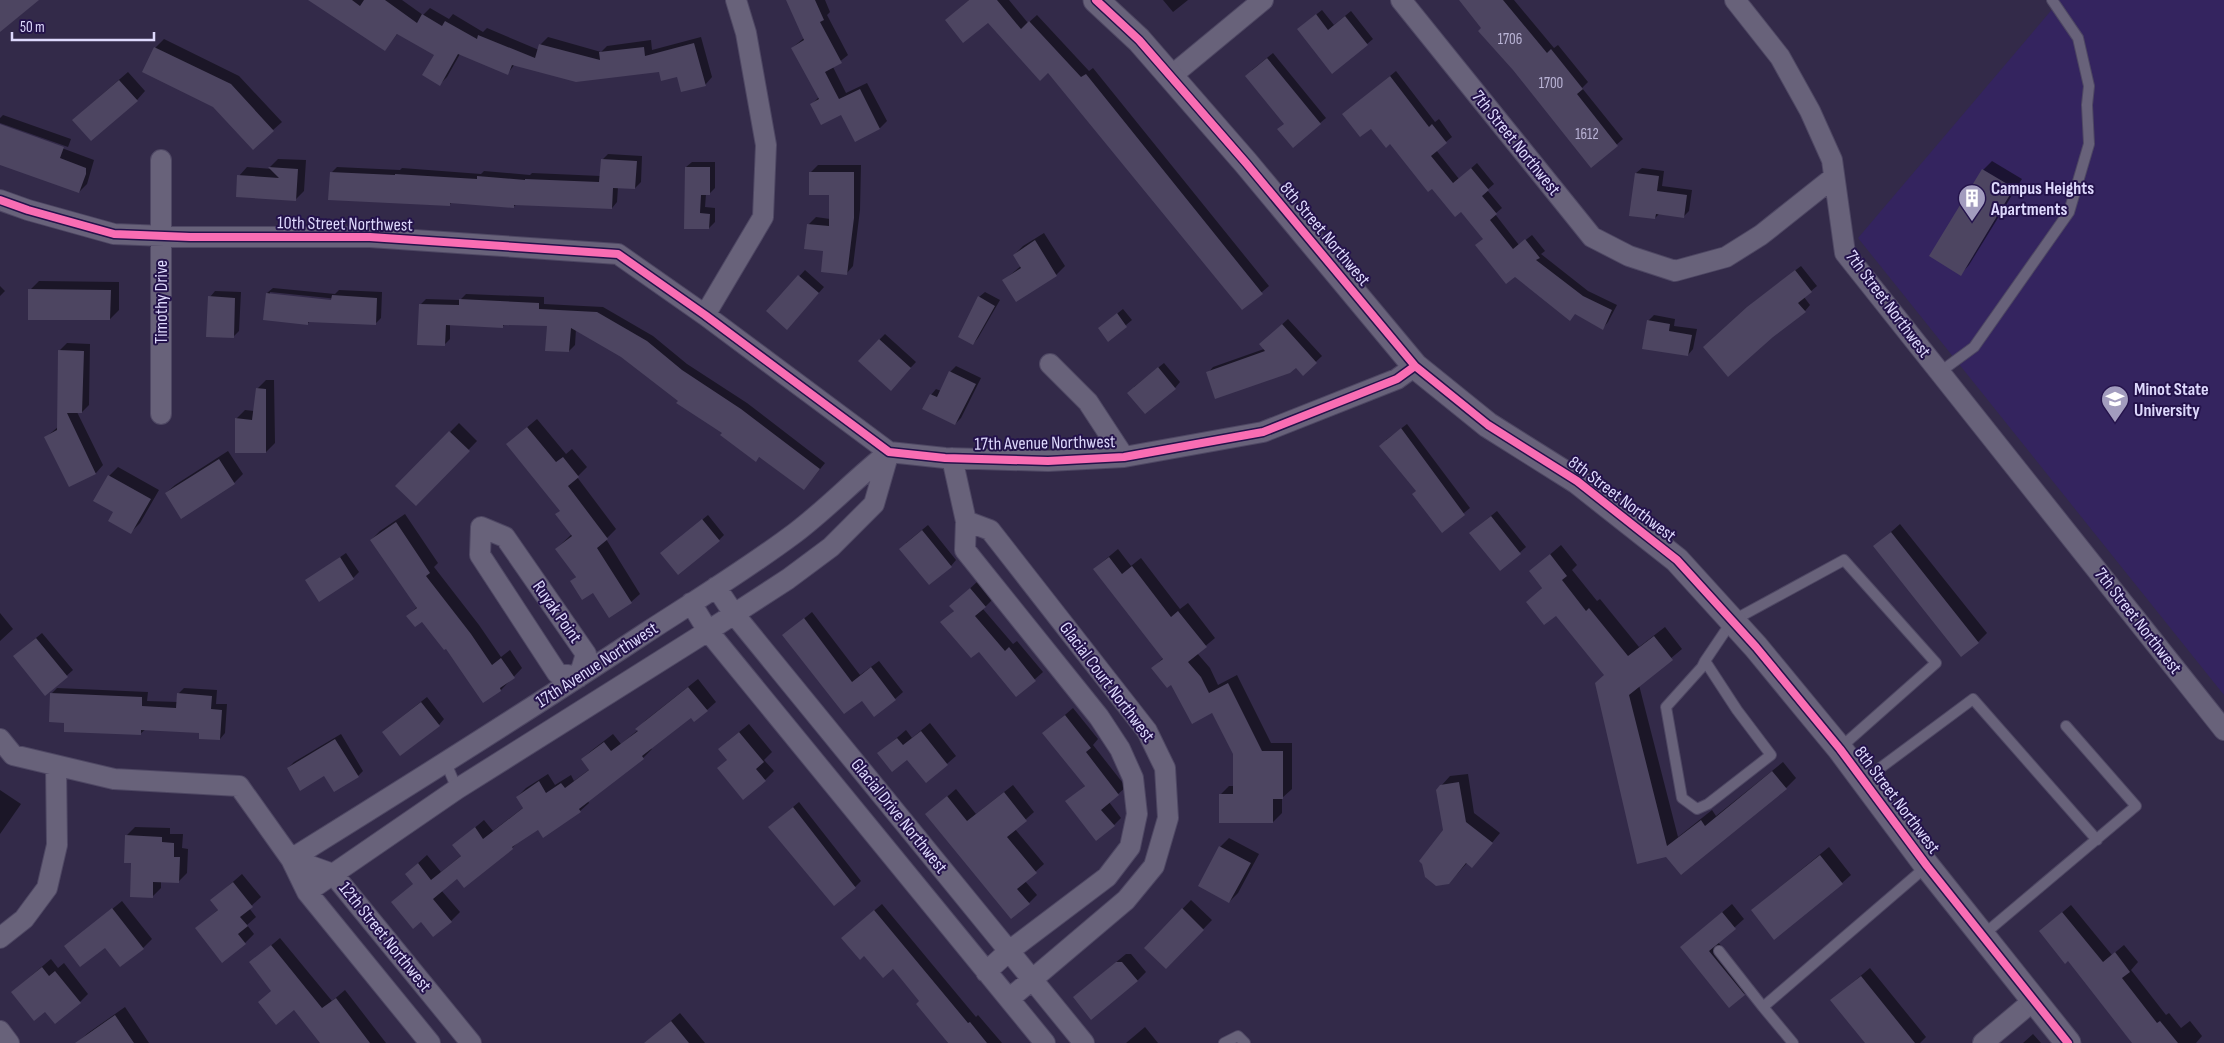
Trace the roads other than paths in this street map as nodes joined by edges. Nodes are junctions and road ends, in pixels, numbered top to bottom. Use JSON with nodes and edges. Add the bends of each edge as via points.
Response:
{"nodes":[{"id":1,"x":736,"y":0,"type":"edge"},
{"id":2,"x":1096,"y":0,"type":"edge"},
{"id":3,"x":1263,"y":0,"type":"edge"},
{"id":4,"x":1401,"y":0,"type":"edge"},
{"id":5,"x":1735,"y":0,"type":"edge"},
{"id":6,"x":2052,"y":0,"type":"edge"},
{"id":7,"x":1170,"y":76,"type":"junction"},
{"id":8,"x":161,"y":160,"type":"dead end"},
{"id":9,"x":1834,"y":177,"type":"junction"},
{"id":10,"x":0,"y":200,"type":"edge"},
{"id":11,"x":161,"y":236,"type":"junction"},
{"id":12,"x":705,"y":315,"type":"junction"},
{"id":13,"x":1050,"y":364,"type":"dead end"},
{"id":14,"x":1415,"y":366,"type":"junction"},
{"id":15,"x":1940,"y":372,"type":"junction"},
{"id":16,"x":161,"y":414,"type":"dead end"},
{"id":17,"x":889,"y":452,"type":"junction"},
{"id":18,"x":1124,"y":457,"type":"junction"},
{"id":19,"x":952,"y":458,"type":"junction"},
{"id":20,"x":966,"y":522,"type":"junction"},
{"id":21,"x":716,"y":587,"type":"junction"},
{"id":22,"x":692,"y":603,"type":"junction"},
{"id":23,"x":734,"y":614,"type":"junction"},
{"id":24,"x":1732,"y":620,"type":"junction"},
{"id":25,"x":708,"y":631,"type":"junction"},
{"id":26,"x":1705,"y":661,"type":"junction"},
{"id":27,"x":579,"y":678,"type":"junction"},
{"id":28,"x":594,"y":702,"type":"junction"},
{"id":29,"x":2066,"y":726,"type":"dead end"},
{"id":30,"x":2224,"y":730,"type":"edge"},
{"id":31,"x":0,"y":739,"type":"edge"},
{"id":32,"x":1840,"y":749,"type":"junction"},
{"id":33,"x":446,"y":763,"type":"junction"},
{"id":34,"x":56,"y":766,"type":"junction"},
{"id":35,"x":1864,"y":780,"type":"junction"},
{"id":36,"x":457,"y":789,"type":"junction"},
{"id":37,"x":2096,"y":840,"type":"junction"},
{"id":38,"x":291,"y":859,"type":"junction"},
{"id":39,"x":1927,"y":866,"type":"junction"},
{"id":40,"x":333,"y":874,"type":"junction"},
{"id":41,"x":307,"y":892,"type":"junction"},
{"id":42,"x":1983,"y":934,"type":"junction"},
{"id":43,"x":0,"y":938,"type":"edge"},
{"id":44,"x":1009,"y":951,"type":"junction"},
{"id":45,"x":1719,"y":951,"type":"dead end"},
{"id":46,"x":986,"y":972,"type":"junction"},
{"id":47,"x":1032,"y":978,"type":"junction"},
{"id":48,"x":1008,"y":999,"type":"junction"},
{"id":49,"x":2033,"y":1001,"type":"junction"},
{"id":50,"x":1763,"y":1006,"type":"junction"},
{"id":51,"x":0,"y":1032,"type":"edge"},
{"id":52,"x":9,"y":1043,"type":"edge"},
{"id":53,"x":430,"y":1043,"type":"edge"},
{"id":54,"x":471,"y":1043,"type":"edge"},
{"id":55,"x":1045,"y":1043,"type":"edge"},
{"id":56,"x":1084,"y":1043,"type":"edge"},
{"id":57,"x":1224,"y":1043,"type":"edge"},
{"id":58,"x":1245,"y":1043,"type":"edge"},
{"id":59,"x":1793,"y":1043,"type":"edge"},
{"id":60,"x":1983,"y":1043,"type":"edge"},
{"id":61,"x":2068,"y":1043,"type":"edge"}],
"edges":[{"from":1,"to":12,"type":"street","via":[[746,33],[766,145],[763,217]]},
{"from":2,"to":7,"type":"street","name":"8th Street Northwest","via":[[1139,40]]},
{"from":3,"to":7,"type":"street"},
{"from":4,"to":9,"type":"street","name":"7th Street Northwest","via":[[1592,237],[1630,256],[1676,271],[1726,257],[1761,235]]},
{"from":5,"to":9,"type":"street","via":[[1780,57],[1802,96],[1832,160]]},
{"from":6,"to":15,"type":"lane","via":[[2078,38],[2089,86],[2089,144],[2069,212],[1974,347]]},
{"from":7,"to":14,"type":"street","name":"8th Street Northwest"},
{"from":8,"to":11,"type":"street","name":"Timothy Drive"},
{"from":9,"to":15,"type":"street","name":"7th Street Northwest","via":[[1845,253]]},
{"from":10,"to":11,"type":"street","name":"10th Street Northwest","via":[[114,234]]},
{"from":11,"to":12,"type":"street","name":"10th Street Northwest","via":[[370,237],[618,254]]},
{"from":11,"to":16,"type":"street","name":"Timothy Drive"},
{"from":12,"to":17,"type":"street"},
{"from":13,"to":18,"type":"street","via":[[1088,402]]},
{"from":14,"to":18,"type":"street","name":"17th Avenue Northwest","via":[[1397,380],[1263,432]]},
{"from":14,"to":24,"type":"street","name":"8th Street Northwest","via":[[1488,425],[1577,481],[1677,560]]},
{"from":15,"to":30,"type":"street","name":"7th Street Northwest"},
{"from":17,"to":19,"type":"street","name":"17th Avenue Northwest"},
{"from":17,"to":21,"type":"street","name":"17th Avenue Northwest","via":[[795,534]]},
{"from":17,"to":23,"type":"street","via":[[874,504],[831,547]]},
{"from":18,"to":19,"type":"street","name":"17th Avenue Northwest","via":[[1048,461]]},
{"from":19,"to":20,"type":"street"},
{"from":20,"to":44,"type":"street","via":[[965,550],[1120,749],[1133,778],[1137,814],[1130,847],[1107,877]]},
{"from":20,"to":47,"type":"street","name":"Glacial Court Northwest","via":[[990,530],[1147,731],[1165,768],[1168,818],[1154,866],[1126,900]]},
{"from":21,"to":22,"type":"street","name":"17th Avenue Northwest"},
{"from":21,"to":23,"type":"street","name":"Glacial Drive Northwest"},
{"from":22,"to":25,"type":"street"},
{"from":22,"to":27,"type":"street","name":"17th Avenue Northwest"},
{"from":23,"to":25,"type":"street"},
{"from":23,"to":44,"type":"street","name":"Glacial Drive Northwest"},
{"from":24,"to":26,"type":"lane"},
{"from":24,"to":32,"type":"street","name":"8th Street Northwest"},
{"from":24,"to":32,"type":"lane","via":[[1844,560],[1936,663]]},
{"from":25,"to":28,"type":"street"},
{"from":25,"to":46,"type":"street"},
{"from":26,"to":26,"type":"lane","via":[[1771,755],[1697,809],[1682,798],[1666,707]]},
{"from":27,"to":27,"type":"street","name":"Ruyak Point","via":[[586,654],[505,537],[481,527],[480,556],[557,673]]},
{"from":27,"to":28,"type":"street"},
{"from":27,"to":33,"type":"street","name":"17th Avenue Northwest"},
{"from":28,"to":36,"type":"street"},
{"from":29,"to":37,"type":"lane","via":[[2136,806]]},
{"from":31,"to":34,"type":"street","via":[[13,755]]},
{"from":32,"to":35,"type":"street","name":"8th Street Northwest"},
{"from":33,"to":36,"type":"lane"},
{"from":33,"to":38,"type":"street","name":"17th Avenue Northwest"},
{"from":34,"to":38,"type":"street","via":[[114,780],[239,786]]},
{"from":34,"to":43,"type":"street","via":[[57,845],[47,888],[24,919]]},
{"from":35,"to":37,"type":"lane","via":[[1973,699]]},
{"from":35,"to":39,"type":"street","name":"8th Street Northwest"},
{"from":36,"to":40,"type":"street"},
{"from":37,"to":42,"type":"lane"},
{"from":38,"to":40,"type":"street","name":"12th Street Northwest"},
{"from":38,"to":41,"type":"street"},
{"from":39,"to":42,"type":"street","name":"8th Street Northwest"},
{"from":39,"to":50,"type":"lane"},
{"from":40,"to":41,"type":"street"},
{"from":40,"to":54,"type":"street","name":"12th Street Northwest"},
{"from":41,"to":53,"type":"street"},
{"from":42,"to":49,"type":"street","name":"8th Street Northwest"},
{"from":44,"to":46,"type":"street"},
{"from":44,"to":47,"type":"street","name":"Glacial Drive Northwest"},
{"from":45,"to":50,"type":"lane"},
{"from":46,"to":48,"type":"street"},
{"from":47,"to":48,"type":"street","name":"Glacial Court Northwest"},
{"from":47,"to":56,"type":"street","name":"Glacial Drive Northwest"},
{"from":48,"to":55,"type":"street"},
{"from":49,"to":60,"type":"street"},
{"from":49,"to":61,"type":"street","name":"8th Street Northwest"},
{"from":50,"to":59,"type":"lane"},
{"from":51,"to":52,"type":"street"},
{"from":57,"to":58,"type":"lane","via":[[1238,1036]]}]}
